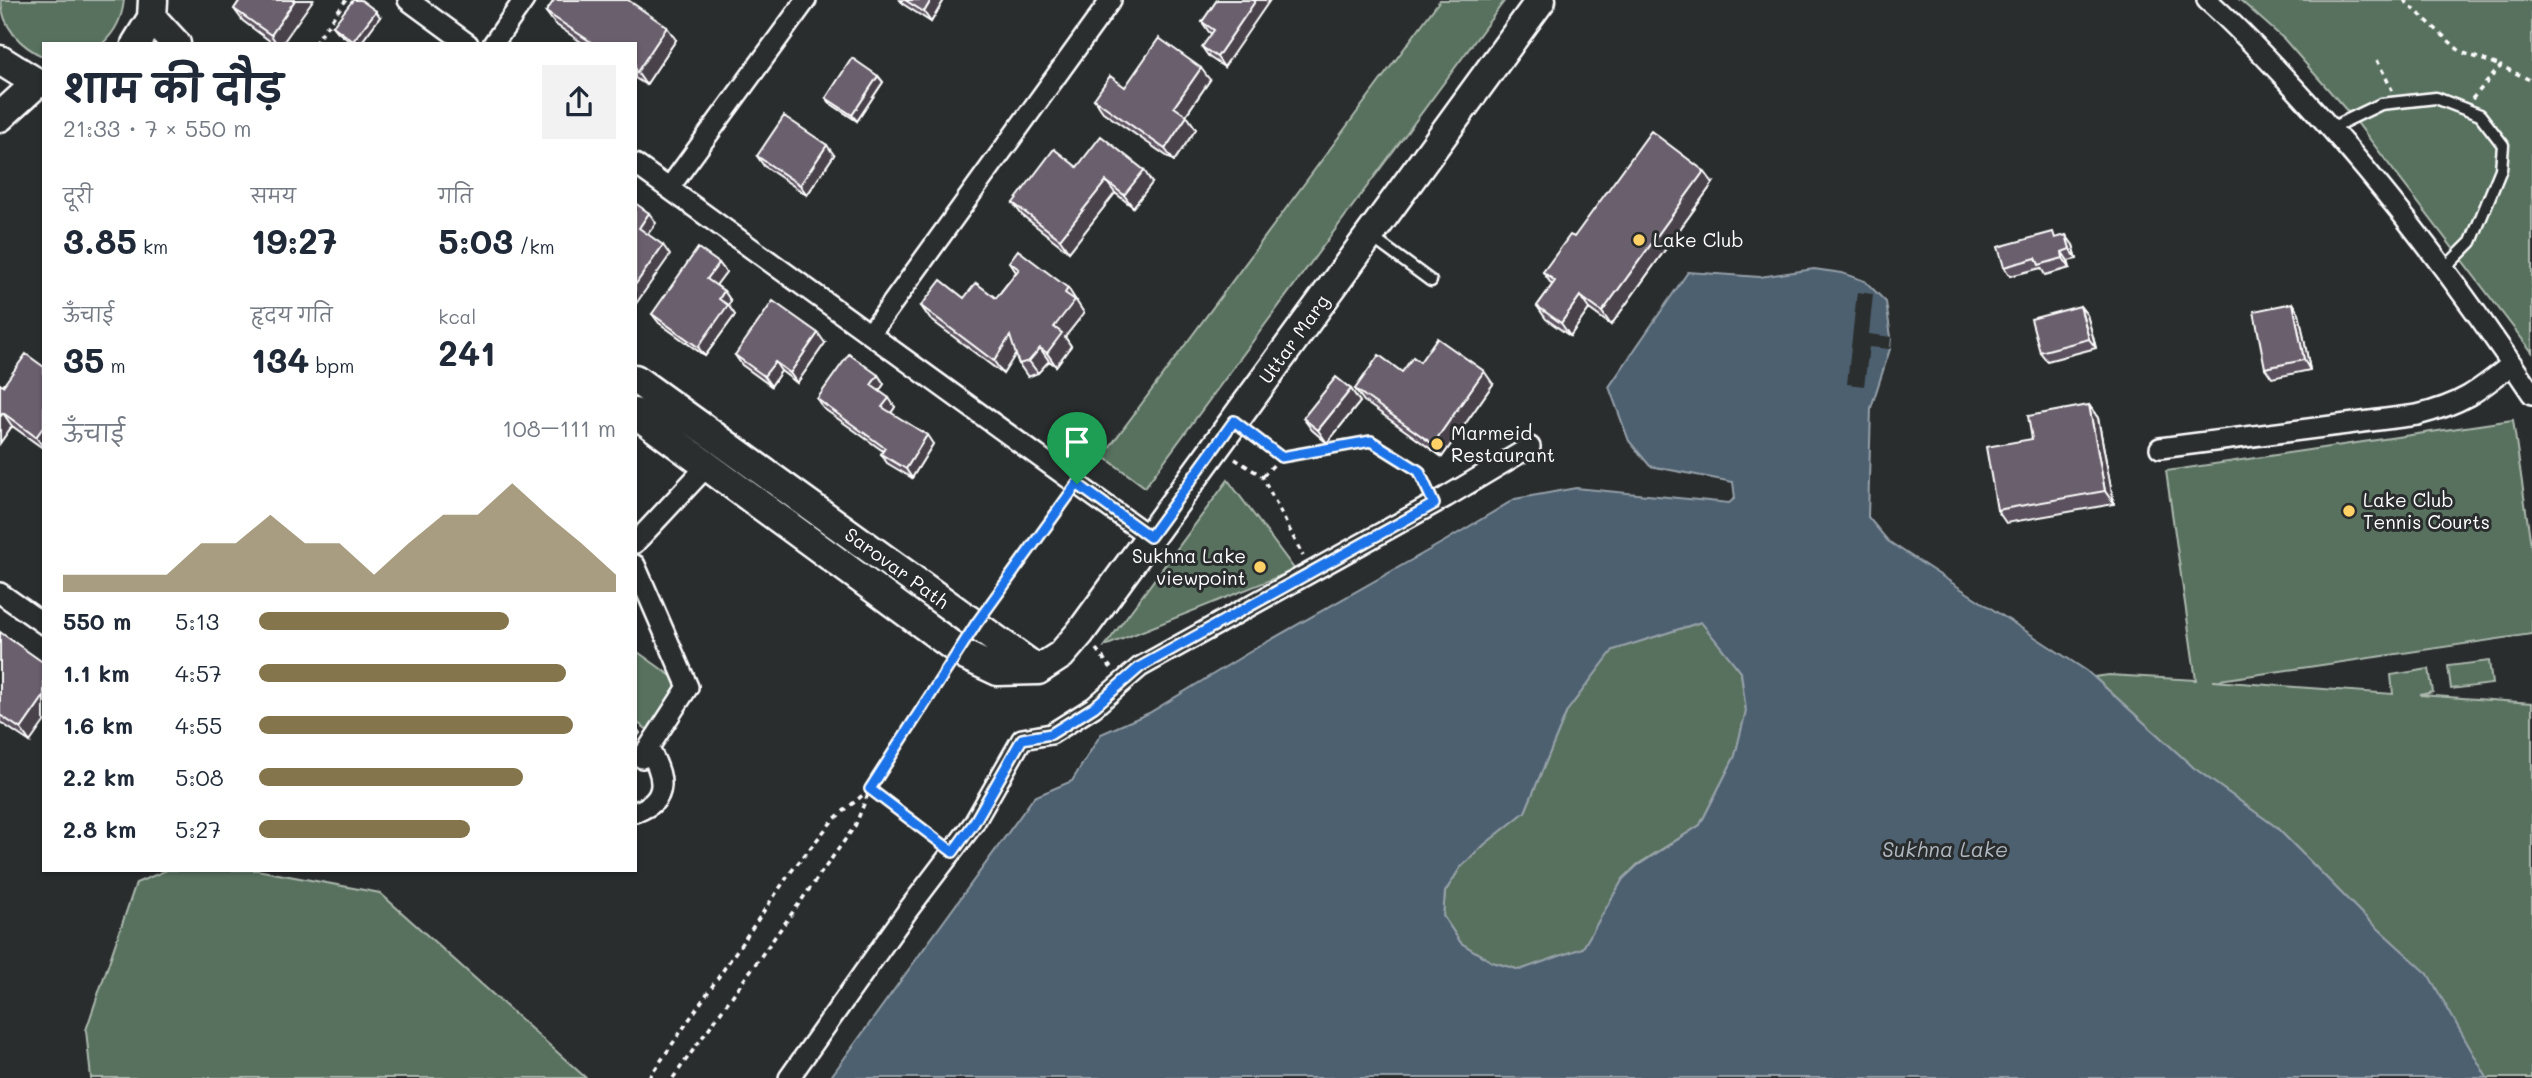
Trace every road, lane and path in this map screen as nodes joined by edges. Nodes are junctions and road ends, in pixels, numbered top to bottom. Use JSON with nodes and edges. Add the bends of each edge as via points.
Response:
{"nodes":[{"id":1,"x":346,"y":0,"type":"edge"},
{"id":2,"x":408,"y":0,"type":"edge"},
{"id":3,"x":524,"y":0,"type":"edge"},
{"id":4,"x":806,"y":0,"type":"edge"},
{"id":5,"x":1111,"y":0,"type":"edge"},
{"id":6,"x":1541,"y":0,"type":"edge"},
{"id":7,"x":2207,"y":0,"type":"edge"},
{"id":8,"x":2403,"y":0,"type":"edge"},
{"id":9,"x":152,"y":9,"type":"edge"},
{"id":10,"x":137,"y":42,"type":"edge"},
{"id":11,"x":175,"y":42,"type":"edge"},
{"id":12,"x":315,"y":42,"type":"edge"},
{"id":13,"x":465,"y":42,"type":"edge"},
{"id":14,"x":493,"y":42,"type":"edge"},
{"id":15,"x":0,"y":60,"type":"edge"},
{"id":16,"x":2377,"y":60,"type":"dead end"},
{"id":17,"x":2501,"y":66,"type":"junction"},
{"id":18,"x":2532,"y":81,"type":"edge"},
{"id":19,"x":40,"y":83,"type":"edge"},
{"id":20,"x":2398,"y":102,"type":"junction"},
{"id":21,"x":2464,"y":109,"type":"junction"},
{"id":22,"x":0,"y":117,"type":"edge"},
{"id":23,"x":2331,"y":128,"type":"junction"},
{"id":24,"x":637,"y":165,"type":"edge"},
{"id":25,"x":669,"y":188,"type":"junction"},
{"id":26,"x":1369,"y":236,"type":"junction"},
{"id":27,"x":2445,"y":268,"type":"junction"},
{"id":28,"x":1431,"y":281,"type":"dead end"},
{"id":29,"x":870,"y":334,"type":"junction"},
{"id":30,"x":2512,"y":364,"type":"junction"},
{"id":31,"x":637,"y":380,"type":"edge"},
{"id":32,"x":2532,"y":394,"type":"edge"},
{"id":33,"x":637,"y":414,"type":"edge"},
{"id":34,"x":1234,"y":421,"type":"junction"},
{"id":35,"x":1216,"y":446,"type":"junction"},
{"id":36,"x":1530,"y":447,"type":"dead end"},
{"id":37,"x":2160,"y":448,"type":"dead end"},
{"id":38,"x":1281,"y":457,"type":"junction"},
{"id":39,"x":707,"y":466,"type":"junction"},
{"id":40,"x":1262,"y":476,"type":"junction"},
{"id":41,"x":1077,"y":484,"type":"junction"},
{"id":42,"x":1434,"y":504,"type":"junction"},
{"id":43,"x":1150,"y":537,"type":"junction"},
{"id":44,"x":637,"y":541,"type":"edge"},
{"id":45,"x":637,"y":570,"type":"edge"},
{"id":46,"x":1311,"y":572,"type":"junction"},
{"id":47,"x":0,"y":593,"type":"edge"},
{"id":48,"x":42,"y":623,"type":"edge"},
{"id":49,"x":976,"y":624,"type":"junction"},
{"id":50,"x":1080,"y":633,"type":"junction"},
{"id":51,"x":959,"y":651,"type":"junction"},
{"id":52,"x":1038,"y":670,"type":"junction"},
{"id":53,"x":1122,"y":682,"type":"junction"},
{"id":54,"x":870,"y":789,"type":"junction"},
{"id":55,"x":637,"y":811,"type":"edge"},
{"id":56,"x":953,"y":852,"type":"junction"},
{"id":57,"x":649,"y":1078,"type":"edge"},
{"id":58,"x":673,"y":1078,"type":"edge"},
{"id":59,"x":789,"y":1078,"type":"edge"}],
"edges":[{"from":1,"to":12,"type":"path"},
{"from":2,"to":13,"type":"street"},
{"from":3,"to":14,"type":"street"},
{"from":4,"to":25,"type":"street"},
{"from":5,"to":29,"type":"street"},
{"from":6,"to":26,"type":"main road","name":"Uttar Marg"},
{"from":7,"to":23,"type":"street"},
{"from":8,"to":17,"type":"path","via":[[2461,52]]},
{"from":9,"to":10,"type":"main road"},
{"from":9,"to":11,"type":"main road"},
{"from":15,"to":19,"type":"main road"},
{"from":16,"to":20,"type":"path"},
{"from":17,"to":18,"type":"path"},
{"from":17,"to":21,"type":"path"},
{"from":19,"to":22,"type":"main road"},
{"from":20,"to":21,"type":"lane","via":[[2436,99]]},
{"from":20,"to":23,"type":"lane","via":[[2381,104]]},
{"from":21,"to":27,"type":"lane","via":[[2480,115],[2503,145],[2501,169],[2471,242]]},
{"from":23,"to":27,"type":"street"},
{"from":24,"to":25,"type":"street"},
{"from":25,"to":29,"type":"street"},
{"from":26,"to":28,"type":"lane"},
{"from":26,"to":34,"type":"main road","name":"Uttar Marg"},
{"from":27,"to":30,"type":"street"},
{"from":29,"to":41,"type":"street"},
{"from":30,"to":32,"type":"street"},
{"from":30,"to":37,"type":"street","via":[[2477,393],[2417,415]]},
{"from":31,"to":49,"type":"main road","name":"Sarovar Path"},
{"from":33,"to":39,"type":"main road","name":"Sarovar Path"},
{"from":34,"to":35,"type":"main road","name":"Uttar Marg"},
{"from":34,"to":38,"type":"path"},
{"from":35,"to":40,"type":"path"},
{"from":35,"to":43,"type":"main road","name":"Uttar Marg"},
{"from":36,"to":42,"type":"street"},
{"from":38,"to":40,"type":"path"},
{"from":38,"to":42,"type":"path","via":[[1371,441],[1419,471]]},
{"from":39,"to":44,"type":"street"},
{"from":39,"to":51,"type":"main road","name":"Sarovar Path"},
{"from":40,"to":46,"type":"path"},
{"from":41,"to":43,"type":"street"},
{"from":41,"to":49,"type":"path"},
{"from":42,"to":46,"type":"street"},
{"from":43,"to":50,"type":"main road","name":"Uttar Marg"},
{"from":45,"to":55,"type":"street","via":[[688,687],[645,753],[658,763],[660,791],[650,805]]},
{"from":46,"to":53,"type":"street","via":[[1140,667]]},
{"from":47,"to":48,"type":"street"},
{"from":49,"to":52,"type":"main road","name":"Sarovar Path"},
{"from":50,"to":52,"type":"main road","name":"Uttar Marg","via":[[1061,655]]},
{"from":50,"to":53,"type":"path"},
{"from":51,"to":52,"type":"main road","name":"Sarovar Path","via":[[998,671]]},
{"from":51,"to":54,"type":"path"},
{"from":53,"to":56,"type":"street","via":[[1094,707],[1051,734],[1022,739]]},
{"from":54,"to":56,"type":"path"},
{"from":54,"to":57,"type":"path","via":[[833,820],[790,873]]},
{"from":54,"to":58,"type":"path","via":[[855,826]]},
{"from":56,"to":59,"type":"street"}]}
